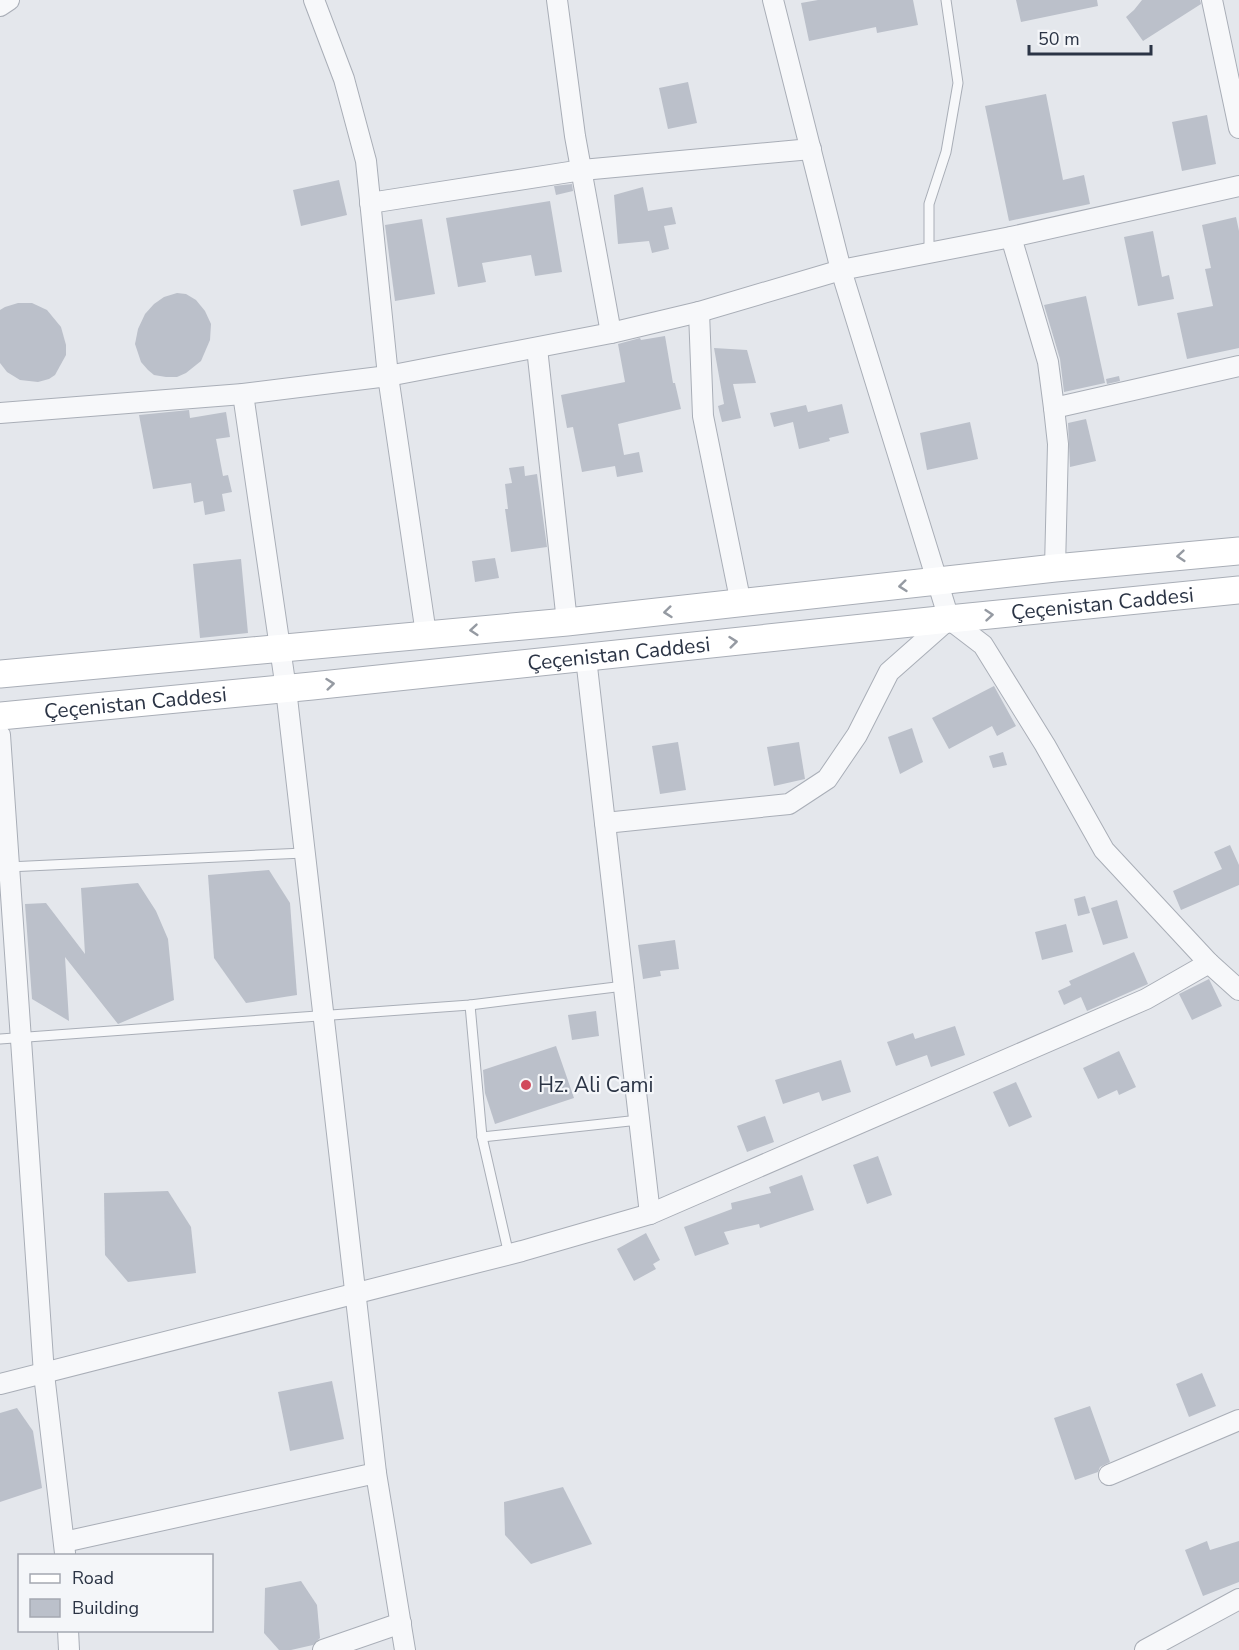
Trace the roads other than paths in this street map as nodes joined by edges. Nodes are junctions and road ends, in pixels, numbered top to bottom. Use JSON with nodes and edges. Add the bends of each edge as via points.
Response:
{"nodes":[{"id":1,"x":9,"y":0,"type":"edge"},
{"id":2,"x":315,"y":0,"type":"edge"},
{"id":3,"x":557,"y":0,"type":"edge"},
{"id":4,"x":773,"y":0,"type":"edge"},
{"id":5,"x":946,"y":0,"type":"edge"},
{"id":6,"x":1212,"y":0,"type":"edge"},
{"id":7,"x":0,"y":6,"type":"edge"},
{"id":8,"x":1239,"y":128,"type":"edge"},
{"id":9,"x":811,"y":149,"type":"junction"},
{"id":10,"x":582,"y":170,"type":"junction"},
{"id":11,"x":1239,"y":186,"type":"edge"},
{"id":12,"x":370,"y":203,"type":"junction"},
{"id":13,"x":1011,"y":237,"type":"junction"},
{"id":14,"x":929,"y":253,"type":"junction"},
{"id":15,"x":841,"y":270,"type":"junction"},
{"id":16,"x":699,"y":312,"type":"junction"},
{"id":17,"x":610,"y":333,"type":"junction"},
{"id":18,"x":537,"y":348,"type":"junction"},
{"id":19,"x":1239,"y":366,"type":"edge"},
{"id":20,"x":388,"y":376,"type":"junction"},
{"id":21,"x":243,"y":394,"type":"junction"},
{"id":22,"x":1054,"y":408,"type":"junction"},
{"id":23,"x":0,"y":413,"type":"edge"},
{"id":24,"x":1239,"y":551,"type":"edge"},
{"id":25,"x":1055,"y":568,"type":"junction"},
{"id":26,"x":937,"y":582,"type":"junction"},
{"id":27,"x":1239,"y":590,"type":"edge"},
{"id":28,"x":741,"y":604,"type":"junction"},
{"id":29,"x":950,"y":619,"type":"junction"},
{"id":30,"x":567,"y":622,"type":"junction"},
{"id":31,"x":426,"y":634,"type":"junction"},
{"id":32,"x":280,"y":648,"type":"junction"},
{"id":33,"x":586,"y":658,"type":"junction"},
{"id":34,"x":0,"y":674,"type":"edge"},
{"id":35,"x":286,"y":689,"type":"junction"},
{"id":36,"x":0,"y":716,"type":"edge"},
{"id":37,"x":0,"y":735,"type":"edge"},
{"id":38,"x":605,"y":824,"type":"junction"},
{"id":39,"x":304,"y":853,"type":"junction"},
{"id":40,"x":5,"y":867,"type":"edge"},
{"id":41,"x":1209,"y":963,"type":"junction"},
{"id":42,"x":624,"y":986,"type":"junction"},
{"id":43,"x":1239,"y":990,"type":"edge"},
{"id":44,"x":470,"y":1005,"type":"junction"},
{"id":45,"x":323,"y":1015,"type":"junction"},
{"id":46,"x":21,"y":1037,"type":"junction"},
{"id":47,"x":0,"y":1039,"type":"edge"},
{"id":48,"x":639,"y":1120,"type":"junction"},
{"id":49,"x":483,"y":1137,"type":"junction"},
{"id":50,"x":650,"y":1214,"type":"junction"},
{"id":51,"x":509,"y":1255,"type":"junction"},
{"id":52,"x":354,"y":1293,"type":"junction"},
{"id":53,"x":44,"y":1374,"type":"junction"},
{"id":54,"x":0,"y":1384,"type":"edge"},
{"id":55,"x":1239,"y":1420,"type":"edge"},
{"id":56,"x":376,"y":1473,"type":"junction"},
{"id":57,"x":1109,"y":1474,"type":"dead end"},
{"id":58,"x":65,"y":1549,"type":"edge"},
{"id":59,"x":1239,"y":1599,"type":"edge"},
{"id":60,"x":400,"y":1623,"type":"junction"},
{"id":61,"x":68,"y":1632,"type":"edge"},
{"id":62,"x":69,"y":1650,"type":"edge"},
{"id":63,"x":323,"y":1650,"type":"edge"},
{"id":64,"x":405,"y":1650,"type":"edge"},
{"id":65,"x":1145,"y":1650,"type":"edge"}],
"edges":[{"from":1,"to":7,"type":"street"},
{"from":2,"to":12,"type":"street","via":[[344,79],[366,161]]},
{"from":3,"to":10,"type":"street"},
{"from":4,"to":9,"type":"street"},
{"from":5,"to":14,"type":"lane","via":[[958,82],[946,152],[929,204]]},
{"from":6,"to":8,"type":"street"},
{"from":9,"to":10,"type":"street"},
{"from":9,"to":15,"type":"street"},
{"from":10,"to":12,"type":"street"},
{"from":10,"to":17,"type":"street"},
{"from":11,"to":13,"type":"street"},
{"from":12,"to":20,"type":"street"},
{"from":13,"to":14,"type":"street"},
{"from":13,"to":22,"type":"street","via":[[1048,362]]},
{"from":14,"to":15,"type":"street"},
{"from":15,"to":16,"type":"street"},
{"from":15,"to":26,"type":"street"},
{"from":16,"to":17,"type":"street"},
{"from":16,"to":28,"type":"street","via":[[703,416]]},
{"from":17,"to":18,"type":"street"},
{"from":18,"to":20,"type":"street"},
{"from":18,"to":30,"type":"street"},
{"from":19,"to":22,"type":"street"},
{"from":20,"to":21,"type":"street"},
{"from":20,"to":31,"type":"street"},
{"from":21,"to":23,"type":"street"},
{"from":21,"to":32,"type":"street"},
{"from":22,"to":25,"type":"street","via":[[1058,444]]},
{"from":24,"to":25,"type":"main road","name":"Çeçenistan Caddesi","one_way":true},
{"from":25,"to":26,"type":"main road","name":"Çeçenistan Caddesi"},
{"from":26,"to":28,"type":"main road","name":"Çeçenistan Caddesi","one_way":true},
{"from":26,"to":29,"type":"street"},
{"from":29,"to":27,"type":"main road","name":"Çeçenistan Caddesi","one_way":true},
{"from":28,"to":30,"type":"main road","name":"Çeçenistan Caddesi","one_way":true},
{"from":33,"to":29,"type":"main road","name":"Çeçenistan Caddesi","one_way":true},
{"from":29,"to":38,"type":"street","via":[[889,672],[857,735],[827,779],[789,804]]},
{"from":29,"to":41,"type":"street","via":[[983,645],[1104,850]]},
{"from":30,"to":31,"type":"main road","name":"Çeçenistan Caddesi","one_way":true},
{"from":31,"to":32,"type":"main road","name":"Çeçenistan Caddesi"},
{"from":32,"to":34,"type":"main road","name":"Çeçenistan Caddesi"},
{"from":32,"to":35,"type":"street"},
{"from":35,"to":33,"type":"main road","name":"Çeçenistan Caddesi","one_way":true},
{"from":33,"to":38,"type":"street"},
{"from":35,"to":36,"type":"main road","name":"Çeçenistan Caddesi"},
{"from":35,"to":39,"type":"street"},
{"from":37,"to":40,"type":"street"},
{"from":38,"to":42,"type":"street"},
{"from":39,"to":40,"type":"lane"},
{"from":39,"to":45,"type":"street"},
{"from":40,"to":46,"type":"street"},
{"from":41,"to":43,"type":"street"},
{"from":41,"to":50,"type":"street","via":[[1146,999]]},
{"from":42,"to":44,"type":"lane"},
{"from":42,"to":48,"type":"street"},
{"from":44,"to":45,"type":"lane"},
{"from":44,"to":49,"type":"lane"},
{"from":45,"to":46,"type":"lane"},
{"from":45,"to":52,"type":"street"},
{"from":46,"to":47,"type":"lane"},
{"from":46,"to":53,"type":"street"},
{"from":48,"to":49,"type":"lane"},
{"from":48,"to":50,"type":"street"},
{"from":49,"to":51,"type":"lane"},
{"from":50,"to":51,"type":"street"},
{"from":51,"to":52,"type":"street"},
{"from":52,"to":53,"type":"street"},
{"from":52,"to":56,"type":"street"},
{"from":53,"to":54,"type":"street"},
{"from":53,"to":58,"type":"street"},
{"from":55,"to":57,"type":"street"},
{"from":56,"to":58,"type":"street"},
{"from":56,"to":60,"type":"street"},
{"from":59,"to":65,"type":"street"},
{"from":60,"to":63,"type":"street"},
{"from":60,"to":64,"type":"street"},
{"from":61,"to":62,"type":"street"}]}
